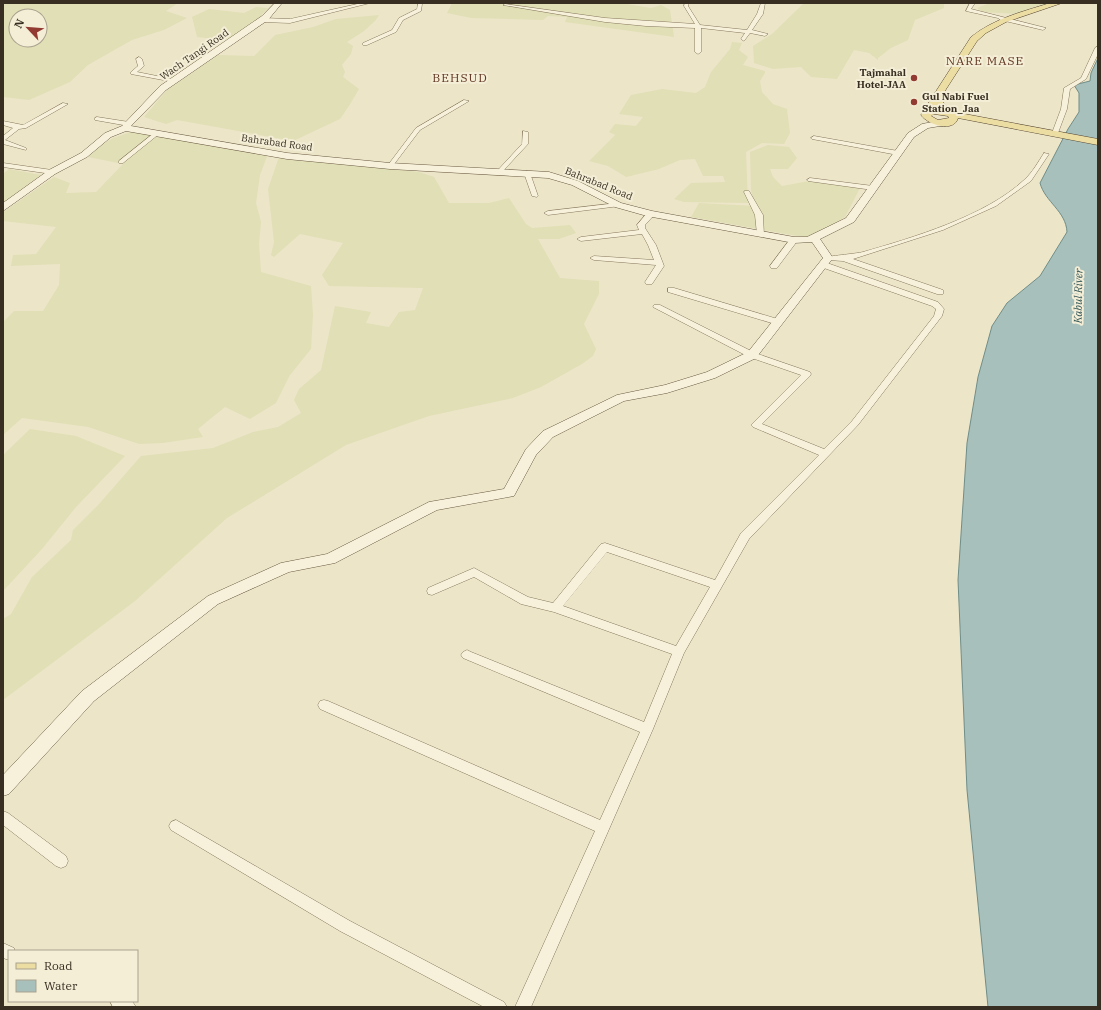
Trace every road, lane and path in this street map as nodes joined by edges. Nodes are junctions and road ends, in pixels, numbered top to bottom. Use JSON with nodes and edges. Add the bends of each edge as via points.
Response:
{"nodes":[{"id":1,"x":280,"y":3,"type":"edge"},
{"id":2,"x":368,"y":3,"type":"edge"},
{"id":3,"x":413,"y":3,"type":"edge"},
{"id":4,"x":421,"y":3,"type":"edge"},
{"id":5,"x":686,"y":3,"type":"edge"},
{"id":6,"x":763,"y":3,"type":"edge"},
{"id":7,"x":973,"y":3,"type":"edge"},
{"id":8,"x":1058,"y":3,"type":"edge"},
{"id":9,"x":505,"y":5,"type":"dead end"},
{"id":10,"x":262,"y":20,"type":"junction"},
{"id":11,"x":1004,"y":20,"type":"junction"},
{"id":12,"x":698,"y":25,"type":"junction"},
{"id":13,"x":1043,"y":28,"type":"dead end"},
{"id":14,"x":749,"y":31,"type":"junction"},
{"id":15,"x":766,"y":34,"type":"dead end"},
{"id":16,"x":744,"y":39,"type":"dead end"},
{"id":17,"x":365,"y":44,"type":"dead end"},
{"id":18,"x":1098,"y":48,"type":"edge"},
{"id":19,"x":698,"y":52,"type":"dead end"},
{"id":20,"x":139,"y":59,"type":"dead end"},
{"id":21,"x":174,"y":80,"type":"junction"},
{"id":22,"x":937,"y":96,"type":"junction"},
{"id":23,"x":466,"y":101,"type":"dead end"},
{"id":24,"x":65,"y":104,"type":"dead end"},
{"id":25,"x":926,"y":114,"type":"junction"},
{"id":26,"x":951,"y":114,"type":"junction"},
{"id":27,"x":97,"y":119,"type":"dead end"},
{"id":28,"x":3,"y":123,"type":"edge"},
{"id":29,"x":943,"y":123,"type":"junction"},
{"id":30,"x":127,"y":126,"type":"junction"},
{"id":31,"x":17,"y":127,"type":"junction"},
{"id":32,"x":525,"y":132,"type":"dead end"},
{"id":33,"x":156,"y":134,"type":"junction"},
{"id":34,"x":911,"y":135,"type":"junction"},
{"id":35,"x":1059,"y":136,"type":"junction"},
{"id":36,"x":814,"y":138,"type":"dead end"},
{"id":37,"x":3,"y":141,"type":"edge"},
{"id":38,"x":1098,"y":142,"type":"edge"},
{"id":39,"x":24,"y":149,"type":"dead end"},
{"id":40,"x":1098,"y":150,"type":"edge"},
{"id":41,"x":898,"y":153,"type":"junction"},
{"id":42,"x":1046,"y":154,"type":"dead end"},
{"id":43,"x":121,"y":162,"type":"dead end"},
{"id":44,"x":3,"y":165,"type":"edge"},
{"id":45,"x":390,"y":166,"type":"junction"},
{"id":46,"x":500,"y":171,"type":"junction"},
{"id":47,"x":52,"y":172,"type":"junction"},
{"id":48,"x":528,"y":173,"type":"junction"},
{"id":49,"x":810,"y":180,"type":"dead end"},
{"id":50,"x":873,"y":188,"type":"junction"},
{"id":51,"x":747,"y":192,"type":"dead end"},
{"id":52,"x":535,"y":196,"type":"dead end"},
{"id":53,"x":618,"y":205,"type":"junction"},
{"id":54,"x":3,"y":208,"type":"edge"},
{"id":55,"x":548,"y":213,"type":"dead end"},
{"id":56,"x":651,"y":214,"type":"junction"},
{"id":57,"x":644,"y":232,"type":"junction"},
{"id":58,"x":761,"y":234,"type":"junction"},
{"id":59,"x":814,"y":238,"type":"junction"},
{"id":60,"x":581,"y":239,"type":"dead end"},
{"id":61,"x":794,"y":240,"type":"junction"},
{"id":62,"x":594,"y":258,"type":"dead end"},
{"id":63,"x":845,"y":259,"type":"junction"},
{"id":64,"x":826,"y":262,"type":"junction"},
{"id":65,"x":658,"y":263,"type":"junction"},
{"id":66,"x":774,"y":266,"type":"dead end"},
{"id":67,"x":649,"y":282,"type":"dead end"},
{"id":68,"x":671,"y":290,"type":"dead end"},
{"id":69,"x":940,"y":292,"type":"dead end"},
{"id":70,"x":657,"y":306,"type":"dead end"},
{"id":71,"x":778,"y":322,"type":"junction"},
{"id":72,"x":752,"y":355,"type":"junction"},
{"id":73,"x":826,"y":454,"type":"junction"},
{"id":74,"x":717,"y":585,"type":"junction"},
{"id":75,"x":432,"y":591,"type":"dead end"},
{"id":76,"x":555,"y":608,"type":"junction"},
{"id":77,"x":679,"y":652,"type":"junction"},
{"id":78,"x":467,"y":655,"type":"dead end"},
{"id":79,"x":324,"y":705,"type":"dead end"},
{"id":80,"x":648,"y":729,"type":"junction"},
{"id":81,"x":3,"y":788,"type":"edge"},
{"id":82,"x":3,"y":817,"type":"edge"},
{"id":83,"x":176,"y":826,"type":"dead end"},
{"id":84,"x":603,"y":828,"type":"junction"},
{"id":85,"x":61,"y":861,"type":"dead end"},
{"id":86,"x":119,"y":1002,"type":"edge"},
{"id":87,"x":128,"y":1007,"type":"edge"},
{"id":88,"x":499,"y":1007,"type":"edge"},
{"id":89,"x":523,"y":1007,"type":"edge"}],
"edges":[{"from":1,"to":10,"type":"main road","name":"Wach Tangi Road"},
{"from":2,"to":10,"type":"street","via":[[290,21]]},
{"from":3,"to":4,"type":"street"},
{"from":4,"to":17,"type":"street","via":[[419,10],[401,19],[394,31]]},
{"from":5,"to":12,"type":"street"},
{"from":6,"to":14,"type":"street","via":[[760,14]]},
{"from":7,"to":11,"type":"street","via":[[968,10]]},
{"from":8,"to":11,"type":"main road"},
{"from":9,"to":12,"type":"street","via":[[605,20]]},
{"from":10,"to":21,"type":"main road","name":"Wach Tangi Road"},
{"from":11,"to":13,"type":"street"},
{"from":11,"to":22,"type":"main road","via":[[992,24],[974,39]]},
{"from":12,"to":14,"type":"street"},
{"from":12,"to":19,"type":"street"},
{"from":14,"to":15,"type":"street"},
{"from":14,"to":16,"type":"street"},
{"from":18,"to":35,"type":"street","via":[[1083,79],[1067,88]]},
{"from":20,"to":21,"type":"street","via":[[141,66],[133,73]]},
{"from":21,"to":30,"type":"main road","name":"Wach Tangi Road"},
{"from":22,"to":25,"type":"main road"},
{"from":22,"to":26,"type":"main road","via":[[940,105]]},
{"from":23,"to":45,"type":"street","via":[[418,129]]},
{"from":24,"to":31,"type":"street","via":[[24,127]]},
{"from":25,"to":26,"type":"main road","via":[[938,111]]},
{"from":25,"to":29,"type":"main road","via":[[931,120]]},
{"from":25,"to":34,"type":"main road"},
{"from":26,"to":29,"type":"main road","via":[[953,120]]},
{"from":26,"to":35,"type":"main road"},
{"from":27,"to":30,"type":"street"},
{"from":28,"to":31,"type":"street"},
{"from":29,"to":34,"type":"main road","name":"Bahrabad Road","via":[[925,126]]},
{"from":29,"to":35,"type":"main road","name":"Bahrabad Road"},
{"from":30,"to":33,"type":"main road","name":"Bahrabad Road"},
{"from":30,"to":47,"type":"main road","via":[[108,135],[84,155]]},
{"from":31,"to":37,"type":"street"},
{"from":32,"to":46,"type":"street","via":[[525,144]]},
{"from":33,"to":43,"type":"street"},
{"from":33,"to":45,"type":"main road","name":"Bahrabad Road","via":[[276,155]]},
{"from":34,"to":41,"type":"main road","name":"Bahrabad Road"},
{"from":35,"to":38,"type":"main road"},
{"from":35,"to":40,"type":"main road"},
{"from":36,"to":41,"type":"street"},
{"from":37,"to":39,"type":"street"},
{"from":41,"to":50,"type":"main road","name":"Bahrabad Road"},
{"from":42,"to":63,"type":"street","via":[[1026,182],[973,215],[922,236]]},
{"from":44,"to":47,"type":"street"},
{"from":45,"to":46,"type":"main road","name":"Bahrabad Road"},
{"from":46,"to":48,"type":"main road","name":"Bahrabad Road"},
{"from":47,"to":54,"type":"main road"},
{"from":48,"to":52,"type":"street"},
{"from":48,"to":53,"type":"main road","name":"Bahrabad Road","via":[[549,175],[574,183]]},
{"from":49,"to":50,"type":"street"},
{"from":50,"to":59,"type":"main road","name":"Bahrabad Road","via":[[850,220]]},
{"from":51,"to":58,"type":"street","via":[[759,215]]},
{"from":53,"to":55,"type":"street"},
{"from":53,"to":56,"type":"main road","name":"Bahrabad Road"},
{"from":56,"to":57,"type":"street","via":[[641,225]]},
{"from":56,"to":58,"type":"main road","name":"Bahrabad Road"},
{"from":57,"to":60,"type":"street"},
{"from":57,"to":65,"type":"street"},
{"from":58,"to":61,"type":"main road","name":"Bahrabad Road"},
{"from":59,"to":61,"type":"main road","name":"Bahrabad Road"},
{"from":59,"to":64,"type":"main road"},
{"from":61,"to":66,"type":"street"},
{"from":62,"to":65,"type":"street"},
{"from":63,"to":64,"type":"street"},
{"from":63,"to":69,"type":"street"},
{"from":64,"to":71,"type":"main road","via":[[809,280]]},
{"from":64,"to":73,"type":"street","via":[[935,304],[940,309],[938,316],[860,417]]},
{"from":65,"to":67,"type":"street","via":[[659,270]]},
{"from":68,"to":71,"type":"street"},
{"from":70,"to":72,"type":"street"},
{"from":71,"to":72,"type":"main road"},
{"from":72,"to":73,"type":"street","via":[[804,372],[807,376],[756,425]]},
{"from":72,"to":81,"type":"main road","via":[[711,375],[667,389],[621,398],[548,434],[531,452],[509,493],[434,506],[330,558],[286,568],[213,600],[88,696]]},
{"from":73,"to":74,"type":"street","via":[[745,536]]},
{"from":74,"to":76,"type":"street","via":[[605,547]]},
{"from":74,"to":77,"type":"street"},
{"from":75,"to":76,"type":"street","via":[[474,572],[525,602]]},
{"from":76,"to":77,"type":"street"},
{"from":77,"to":80,"type":"street"},
{"from":78,"to":80,"type":"street"},
{"from":79,"to":84,"type":"street"},
{"from":80,"to":84,"type":"street"},
{"from":82,"to":85,"type":"street"},
{"from":83,"to":88,"type":"street","via":[[345,926]]},
{"from":84,"to":89,"type":"street"},
{"from":86,"to":87,"type":"street"}]}
